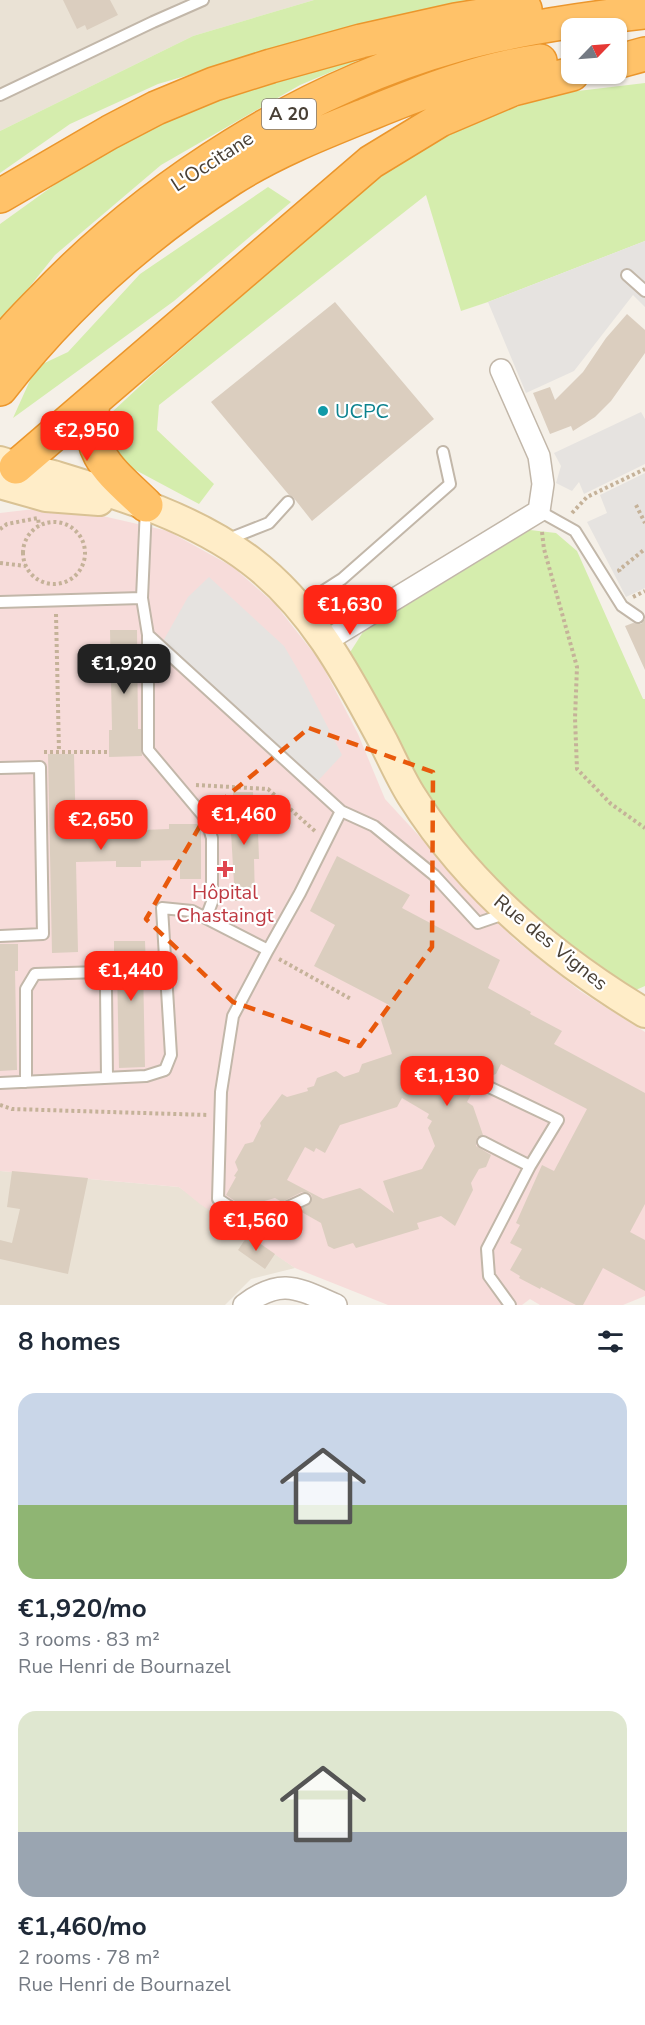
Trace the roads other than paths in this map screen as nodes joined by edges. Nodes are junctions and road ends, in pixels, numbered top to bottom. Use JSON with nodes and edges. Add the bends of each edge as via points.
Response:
{"nodes":[{"id":1,"x":203,"y":0,"type":"edge"},
{"id":2,"x":574,"y":0,"type":"edge"},
{"id":3,"x":645,"y":12,"type":"edge"},
{"id":4,"x":645,"y":48,"type":"edge"},
{"id":5,"x":627,"y":49,"type":"edge"},
{"id":6,"x":645,"y":54,"type":"edge"},
{"id":7,"x":561,"y":58,"type":"edge"},
{"id":8,"x":627,"y":59,"type":"edge"},
{"id":9,"x":561,"y":77,"type":"edge"},
{"id":10,"x":0,"y":95,"type":"edge"},
{"id":11,"x":66,"y":159,"type":"junction"},
{"id":12,"x":0,"y":196,"type":"edge"},
{"id":13,"x":0,"y":208,"type":"edge"},
{"id":14,"x":627,"y":275,"type":"dead end"},
{"id":15,"x":645,"y":291,"type":"edge"},
{"id":16,"x":0,"y":346,"type":"edge"},
{"id":17,"x":501,"y":370,"type":"dead end"},
{"id":18,"x":0,"y":389,"type":"edge"},
{"id":19,"x":93,"y":402,"type":"junction"},
{"id":20,"x":443,"y":452,"type":"dead end"},
{"id":21,"x":4,"y":473,"type":"edge"},
{"id":22,"x":288,"y":502,"type":"dead end"},
{"id":23,"x":146,"y":505,"type":"junction"},
{"id":24,"x":539,"y":511,"type":"junction"},
{"id":25,"x":220,"y":542,"type":"junction"},
{"id":26,"x":142,"y":598,"type":"junction"},
{"id":27,"x":0,"y":602,"type":"edge"},
{"id":28,"x":300,"y":606,"type":"junction"},
{"id":29,"x":638,"y":617,"type":"dead end"},
{"id":30,"x":148,"y":635,"type":"junction"},
{"id":31,"x":326,"y":641,"type":"junction"},
{"id":32,"x":0,"y":768,"type":"edge"},
{"id":33,"x":341,"y":812,"type":"junction"},
{"id":34,"x":510,"y":913,"type":"junction"},
{"id":35,"x":206,"y":918,"type":"junction"},
{"id":36,"x":0,"y":936,"type":"edge"},
{"id":37,"x":272,"y":953,"type":"junction"},
{"id":38,"x":645,"y":1013,"type":"edge"},
{"id":39,"x":107,"y":1078,"type":"junction"},
{"id":40,"x":26,"y":1082,"type":"junction"},
{"id":41,"x":0,"y":1083,"type":"edge"},
{"id":42,"x":491,"y":1088,"type":"dead end"},
{"id":43,"x":483,"y":1142,"type":"dead end"},
{"id":44,"x":530,"y":1166,"type":"junction"},
{"id":45,"x":305,"y":1199,"type":"dead end"},
{"id":46,"x":244,"y":1305,"type":"edge"},
{"id":47,"x":336,"y":1305,"type":"edge"},
{"id":48,"x":510,"y":1305,"type":"edge"}],
"edges":[{"from":1,"to":10,"type":"lane"},
{"from":2,"to":11,"type":"highway","via":[[455,20],[271,66],[156,108]]},
{"from":3,"to":16,"type":"highway","name":"L'Occitane","number":"A 20","via":[[572,20],[457,45],[311,102],[244,139],[158,196],[62,279]]},
{"from":4,"to":5,"type":"highway"},
{"from":6,"to":8,"type":"highway"},
{"from":7,"to":18,"type":"highway","name":"L'Occitane","number":"A 20","via":[[509,67],[408,98],[302,141],[233,178],[112,268],[62,316]]},
{"from":9,"to":19,"type":"highway","via":[[513,89],[440,120],[371,162]]},
{"from":11,"to":12,"type":"highway"},
{"from":11,"to":13,"type":"highway"},
{"from":14,"to":15,"type":"lane"},
{"from":17,"to":24,"type":"street","via":[[539,456],[543,484]]},
{"from":19,"to":21,"type":"highway"},
{"from":19,"to":23,"type":"highway","via":[[94,445],[104,463]]},
{"from":20,"to":28,"type":"lane","via":[[450,484],[342,579]]},
{"from":21,"to":23,"type":"street","name":"Rue des Vignes","via":[[52,475]]},
{"from":22,"to":25,"type":"lane","via":[[269,523]]},
{"from":23,"to":25,"type":"street","name":"Rue des Vignes"},
{"from":23,"to":26,"type":"lane"},
{"from":24,"to":29,"type":"lane","via":[[575,531],[622,606]]},
{"from":24,"to":31,"type":"street"},
{"from":25,"to":28,"type":"street","name":"Rue des Vignes","via":[[251,561]]},
{"from":26,"to":27,"type":"lane"},
{"from":26,"to":30,"type":"lane"},
{"from":28,"to":31,"type":"street","name":"Rue des Vignes"},
{"from":30,"to":33,"type":"lane"},
{"from":30,"to":35,"type":"lane","via":[[148,750],[206,819],[212,838],[212,902]]},
{"from":31,"to":34,"type":"street","name":"Rue des Vignes","via":[[411,795],[462,864]]},
{"from":32,"to":36,"type":"lane","via":[[40,767],[43,934]]},
{"from":33,"to":34,"type":"lane","via":[[374,826],[434,875],[478,923]]},
{"from":33,"to":37,"type":"lane"},
{"from":34,"to":38,"type":"street","name":"Rue des Vignes","via":[[613,994]]},
{"from":35,"to":37,"type":"lane"},
{"from":35,"to":39,"type":"lane","via":[[192,911],[162,908],[171,1055],[165,1070],[147,1076]]},
{"from":37,"to":45,"type":"lane","via":[[233,1016],[221,1092],[218,1199],[250,1220]]},
{"from":39,"to":40,"type":"lane"},
{"from":39,"to":40,"type":"lane","via":[[106,988],[100,972],[35,974],[26,989]]},
{"from":40,"to":41,"type":"lane"},
{"from":42,"to":44,"type":"lane","via":[[558,1120]]},
{"from":43,"to":44,"type":"lane"},
{"from":44,"to":48,"type":"lane","via":[[487,1249],[489,1276]]},
{"from":46,"to":47,"type":"street","via":[[261,1292],[281,1287],[300,1289]]}]}
